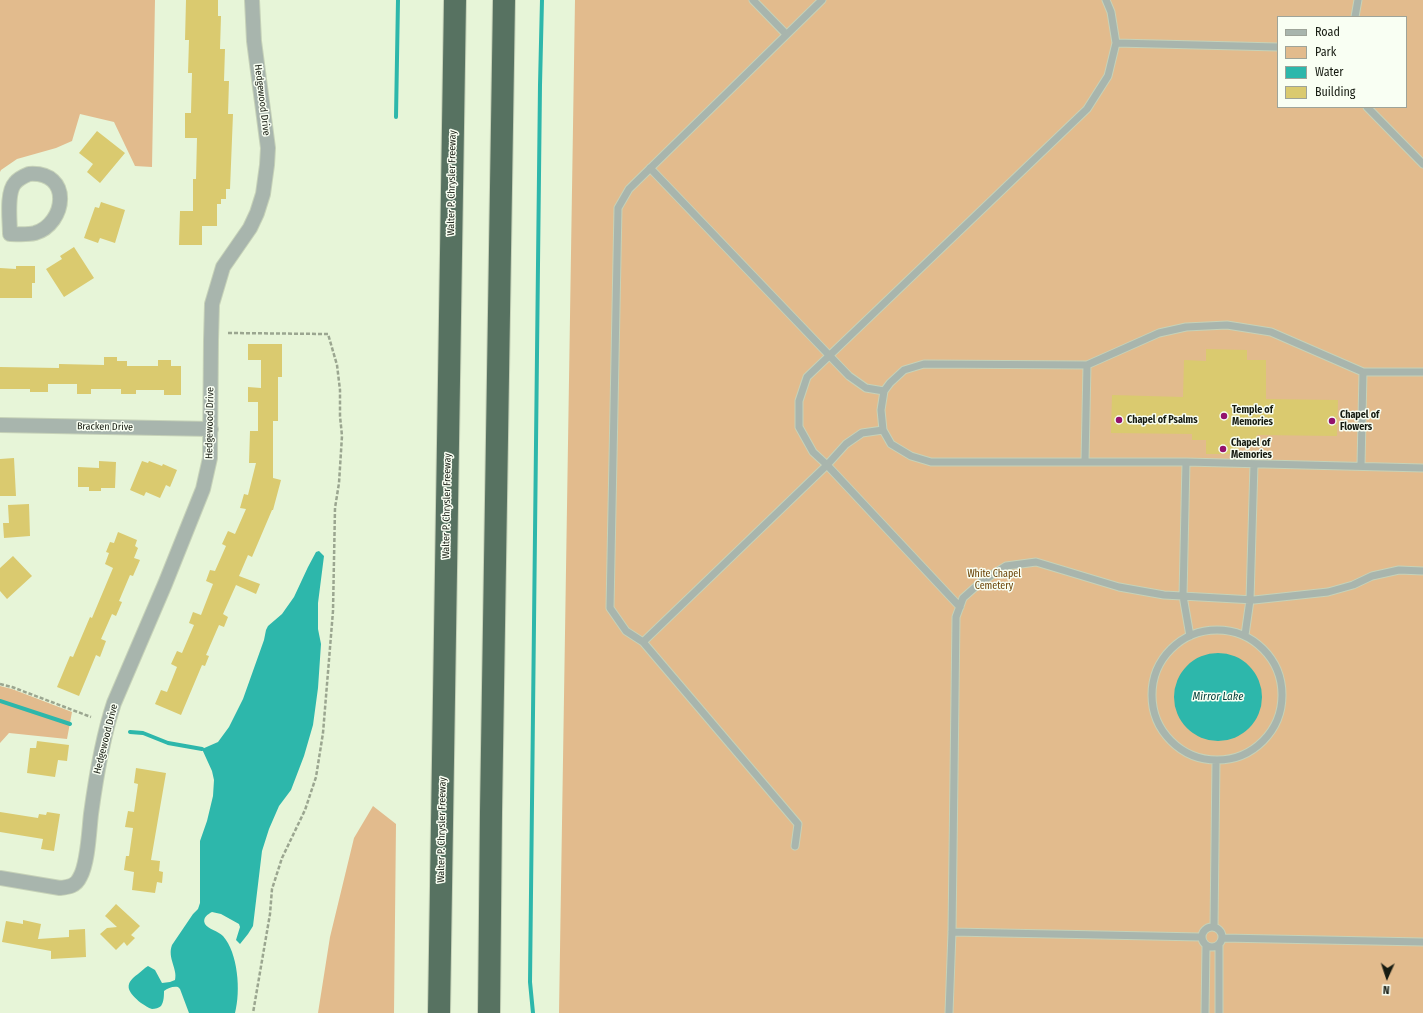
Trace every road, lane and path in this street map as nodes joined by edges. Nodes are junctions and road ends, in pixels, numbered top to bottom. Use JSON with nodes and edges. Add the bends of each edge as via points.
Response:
{"nodes":[{"id":1,"x":252,"y":0,"type":"edge"},
{"id":2,"x":455,"y":0,"type":"edge"},
{"id":3,"x":504,"y":0,"type":"edge"},
{"id":4,"x":753,"y":0,"type":"edge"},
{"id":5,"x":822,"y":0,"type":"edge"},
{"id":6,"x":1106,"y":0,"type":"edge"},
{"id":7,"x":1358,"y":0,"type":"edge"},
{"id":8,"x":1355,"y":16,"type":"edge"},
{"id":9,"x":786,"y":34,"type":"junction"},
{"id":10,"x":1116,"y":43,"type":"junction"},
{"id":11,"x":1277,"y":47,"type":"edge"},
{"id":12,"x":1368,"y":108,"type":"edge"},
{"id":13,"x":1423,"y":164,"type":"edge"},
{"id":14,"x":650,"y":168,"type":"junction"},
{"id":15,"x":5,"y":234,"type":"edge"},
{"id":16,"x":228,"y":333,"type":"dead end"},
{"id":17,"x":829,"y":355,"type":"junction"},
{"id":18,"x":1087,"y":365,"type":"junction"},
{"id":19,"x":1363,"y":372,"type":"junction"},
{"id":20,"x":1423,"y":372,"type":"edge"},
{"id":21,"x":884,"y":391,"type":"junction"},
{"id":22,"x":0,"y":425,"type":"edge"},
{"id":23,"x":210,"y":429,"type":"junction"},
{"id":24,"x":883,"y":430,"type":"junction"},
{"id":25,"x":1085,"y":461,"type":"junction"},
{"id":26,"x":1186,"y":462,"type":"junction"},
{"id":27,"x":1254,"y":464,"type":"junction"},
{"id":28,"x":827,"y":465,"type":"junction"},
{"id":29,"x":1361,"y":466,"type":"junction"},
{"id":30,"x":1423,"y":468,"type":"edge"},
{"id":31,"x":1423,"y":571,"type":"edge"},
{"id":32,"x":1183,"y":596,"type":"junction"},
{"id":33,"x":1250,"y":600,"type":"junction"},
{"id":34,"x":960,"y":607,"type":"junction"},
{"id":35,"x":1245,"y":635,"type":"junction"},
{"id":36,"x":1190,"y":636,"type":"junction"},
{"id":37,"x":642,"y":642,"type":"junction"},
{"id":38,"x":0,"y":684,"type":"edge"},
{"id":39,"x":91,"y":718,"type":"dead end"},
{"id":40,"x":1216,"y":760,"type":"junction"},
{"id":41,"x":795,"y":846,"type":"dead end"},
{"id":42,"x":0,"y":878,"type":"edge"},
{"id":43,"x":1214,"y":927,"type":"junction"},
{"id":44,"x":952,"y":932,"type":"junction"},
{"id":45,"x":1201,"y":937,"type":"junction"},
{"id":46,"x":1223,"y":938,"type":"junction"},
{"id":47,"x":1423,"y":942,"type":"edge"},
{"id":48,"x":1220,"y":945,"type":"junction"},
{"id":49,"x":1206,"y":946,"type":"junction"},
{"id":50,"x":253,"y":1013,"type":"edge"},
{"id":51,"x":439,"y":1013,"type":"edge"},
{"id":52,"x":489,"y":1013,"type":"edge"},
{"id":53,"x":949,"y":1013,"type":"edge"},
{"id":54,"x":1205,"y":1013,"type":"edge"},
{"id":55,"x":1219,"y":1013,"type":"edge"}],
"edges":[{"from":1,"to":23,"type":"street","name":"Hedgewood Drive","via":[[267,165],[257,213],[250,228],[222,267],[212,304]]},
{"from":2,"to":51,"type":"highway","name":"Walter P. Chrysler Freeway"},
{"from":3,"to":52,"type":"highway"},
{"from":4,"to":9,"type":"lane"},
{"from":5,"to":9,"type":"lane"},
{"from":6,"to":10,"type":"lane","via":[[1112,12]]},
{"from":7,"to":8,"type":"lane"},
{"from":9,"to":14,"type":"lane"},
{"from":10,"to":11,"type":"lane"},
{"from":10,"to":17,"type":"lane","via":[[1108,76],[1087,108]]},
{"from":12,"to":13,"type":"lane"},
{"from":14,"to":17,"type":"lane"},
{"from":14,"to":37,"type":"lane","via":[[628,189],[618,208],[610,608],[626,631]]},
{"from":15,"to":15,"type":"street","via":[[25,235],[46,227],[57,212],[60,195],[54,181],[46,176],[33,174],[20,178],[14,184]]},
{"from":16,"to":50,"type":"path","via":[[328,334],[337,366],[342,436],[335,508],[333,611],[323,733],[316,777],[305,810],[282,858],[272,889]]},
{"from":17,"to":21,"type":"lane","via":[[849,376],[866,388]]},
{"from":17,"to":28,"type":"lane","via":[[807,378],[799,401],[799,428],[813,452]]},
{"from":18,"to":19,"type":"lane","via":[[1159,333],[1186,327],[1227,325],[1271,332]]},
{"from":18,"to":21,"type":"lane","via":[[924,364],[904,370]]},
{"from":18,"to":25,"type":"lane"},
{"from":19,"to":20,"type":"lane"},
{"from":19,"to":29,"type":"lane"},
{"from":21,"to":24,"type":"lane","via":[[881,410]]},
{"from":22,"to":23,"type":"street","name":"Bracken Drive"},
{"from":23,"to":42,"type":"street","name":"Hedgewood Drive","via":[[210,458],[203,490],[108,723],[97,772],[85,860],[80,878],[76,884],[60,888]]},
{"from":24,"to":25,"type":"lane","via":[[891,444],[911,456],[932,462]]},
{"from":24,"to":28,"type":"lane","via":[[862,433],[846,444]]},
{"from":25,"to":26,"type":"lane"},
{"from":26,"to":27,"type":"lane"},
{"from":26,"to":32,"type":"lane"},
{"from":27,"to":29,"type":"lane"},
{"from":27,"to":33,"type":"lane"},
{"from":28,"to":34,"type":"lane"},
{"from":28,"to":37,"type":"lane"},
{"from":29,"to":30,"type":"lane"},
{"from":31,"to":33,"type":"lane","via":[[1399,570],[1372,576],[1328,592]]},
{"from":32,"to":33,"type":"lane"},
{"from":32,"to":34,"type":"lane","via":[[1164,596],[1119,587],[1036,562],[1006,566],[981,582],[963,598]]},
{"from":32,"to":36,"type":"lane"},
{"from":33,"to":35,"type":"lane"},
{"from":34,"to":44,"type":"lane","via":[[956,617]]},
{"from":35,"to":36,"type":"lane","via":[[1216,630],[1198,632]]},
{"from":35,"to":40,"type":"lane","via":[[1264,650],[1275,664],[1281,680],[1280,712],[1275,726],[1256,747],[1230,759]]},
{"from":36,"to":40,"type":"lane","via":[[1171,649],[1160,664],[1154,676],[1153,705],[1158,723],[1178,746],[1192,755]]},
{"from":37,"to":41,"type":"lane","via":[[798,824]]},
{"from":38,"to":39,"type":"path"},
{"from":40,"to":43,"type":"lane"},
{"from":43,"to":45,"type":"lane","via":[[1207,928]]},
{"from":43,"to":46,"type":"lane","via":[[1221,931]]},
{"from":44,"to":45,"type":"lane"},
{"from":44,"to":53,"type":"lane"},
{"from":45,"to":49,"type":"lane"},
{"from":46,"to":47,"type":"lane"},
{"from":46,"to":48,"type":"lane"},
{"from":48,"to":49,"type":"lane","via":[[1213,948]]},
{"from":48,"to":55,"type":"lane"},
{"from":49,"to":54,"type":"lane"}]}
